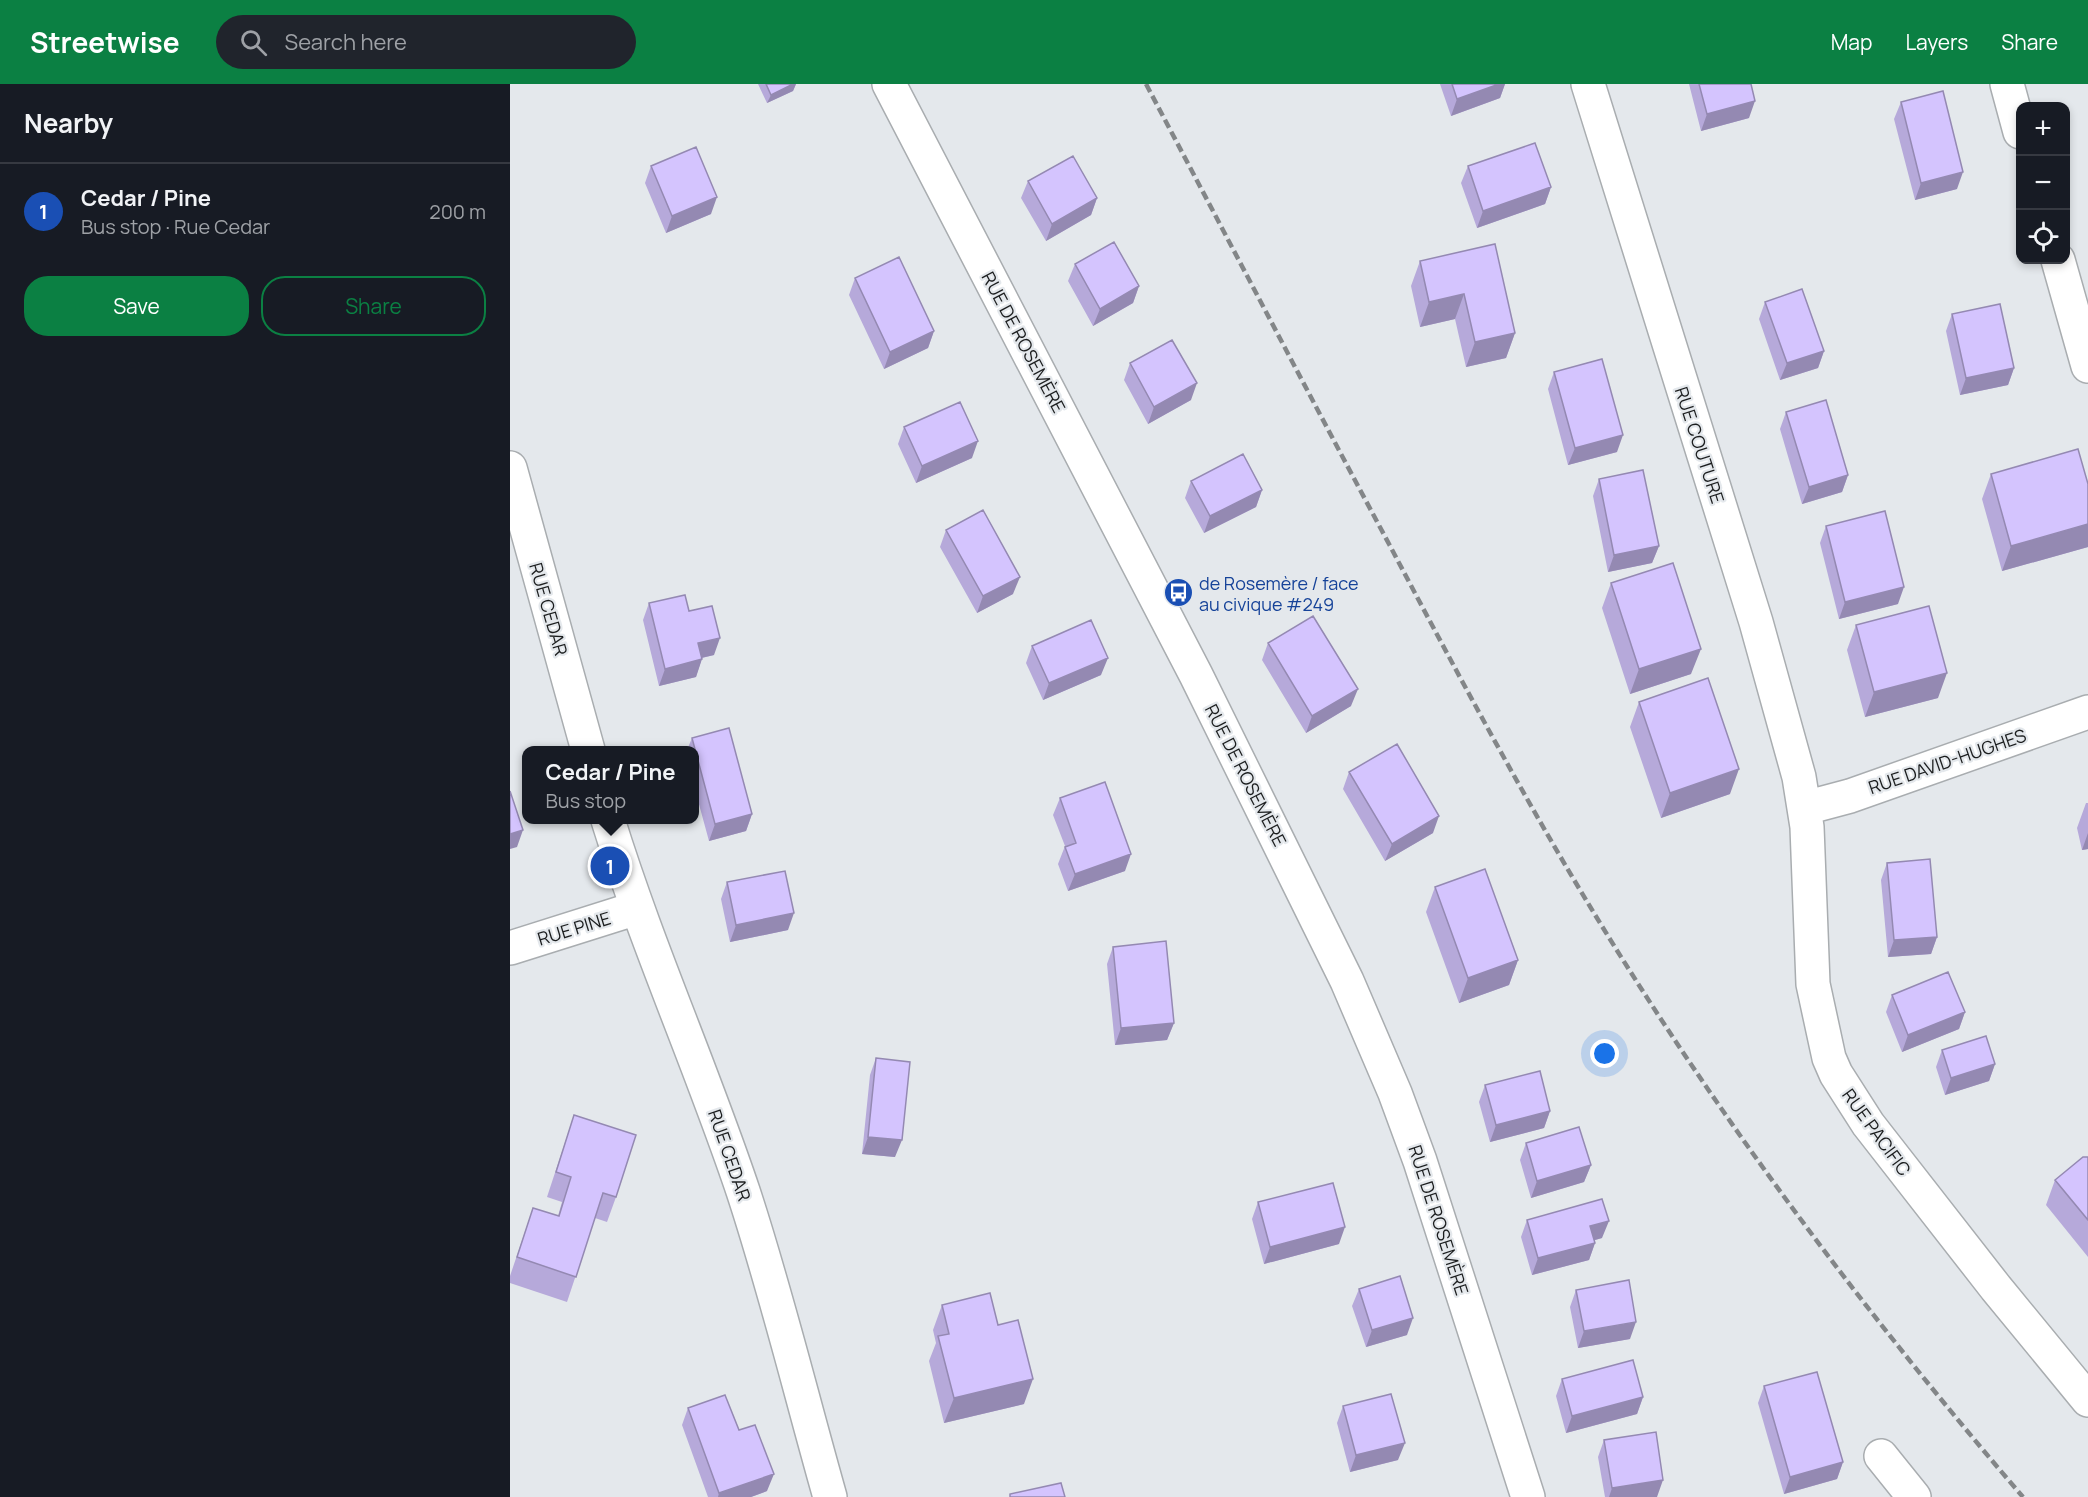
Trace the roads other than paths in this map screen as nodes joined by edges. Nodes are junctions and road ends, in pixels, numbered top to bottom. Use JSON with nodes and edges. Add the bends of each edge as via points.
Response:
{"nodes":[{"id":1,"x":890,"y":84,"type":"edge"},
{"id":2,"x":1588,"y":84,"type":"edge"},
{"id":3,"x":2007,"y":84,"type":"edge"},
{"id":4,"x":2016,"y":117,"type":"edge"},
{"id":5,"x":2060,"y":264,"type":"edge"},
{"id":6,"x":2082,"y":321,"type":"edge"},
{"id":7,"x":2088,"y":366,"type":"edge"},
{"id":8,"x":510,"y":468,"type":"edge"},
{"id":9,"x":2088,"y":712,"type":"edge"},
{"id":10,"x":587,"y":746,"type":"edge"},
{"id":11,"x":1805,"y":808,"type":"junction"},
{"id":12,"x":610,"y":824,"type":"edge"},
{"id":13,"x":637,"y":908,"type":"junction"},
{"id":14,"x":510,"y":948,"type":"edge"},
{"id":15,"x":2088,"y":1400,"type":"edge"},
{"id":16,"x":1881,"y":1456,"type":"dead end"},
{"id":17,"x":830,"y":1497,"type":"edge"},
{"id":18,"x":1528,"y":1497,"type":"edge"},
{"id":19,"x":1914,"y":1497,"type":"edge"}],
"edges":[{"from":1,"to":18,"type":"street","name":"RUE DE ROSEMÈRE","via":[[1196,675],[1351,991],[1420,1161]]},
{"from":2,"to":11,"type":"street","name":"RUE COUTURE","via":[[1756,622]]},
{"from":3,"to":4,"type":"street"},
{"from":5,"to":6,"type":"street"},
{"from":6,"to":7,"type":"street"},
{"from":8,"to":10,"type":"street","name":"RUE CEDAR"},
{"from":9,"to":11,"type":"street","name":"RUE DAVID-HUGHES","via":[[1850,796]]},
{"from":11,"to":15,"type":"street","name":"RUE PACIFIC","via":[[1813,984],[1836,1074],[1868,1124],[1953,1234]]},
{"from":12,"to":13,"type":"street","name":"RUE CEDAR"},
{"from":13,"to":14,"type":"street","name":"RUE PINE"},
{"from":13,"to":17,"type":"street","name":"RUE CEDAR","via":[[743,1191]]},
{"from":16,"to":19,"type":"street"}]}
